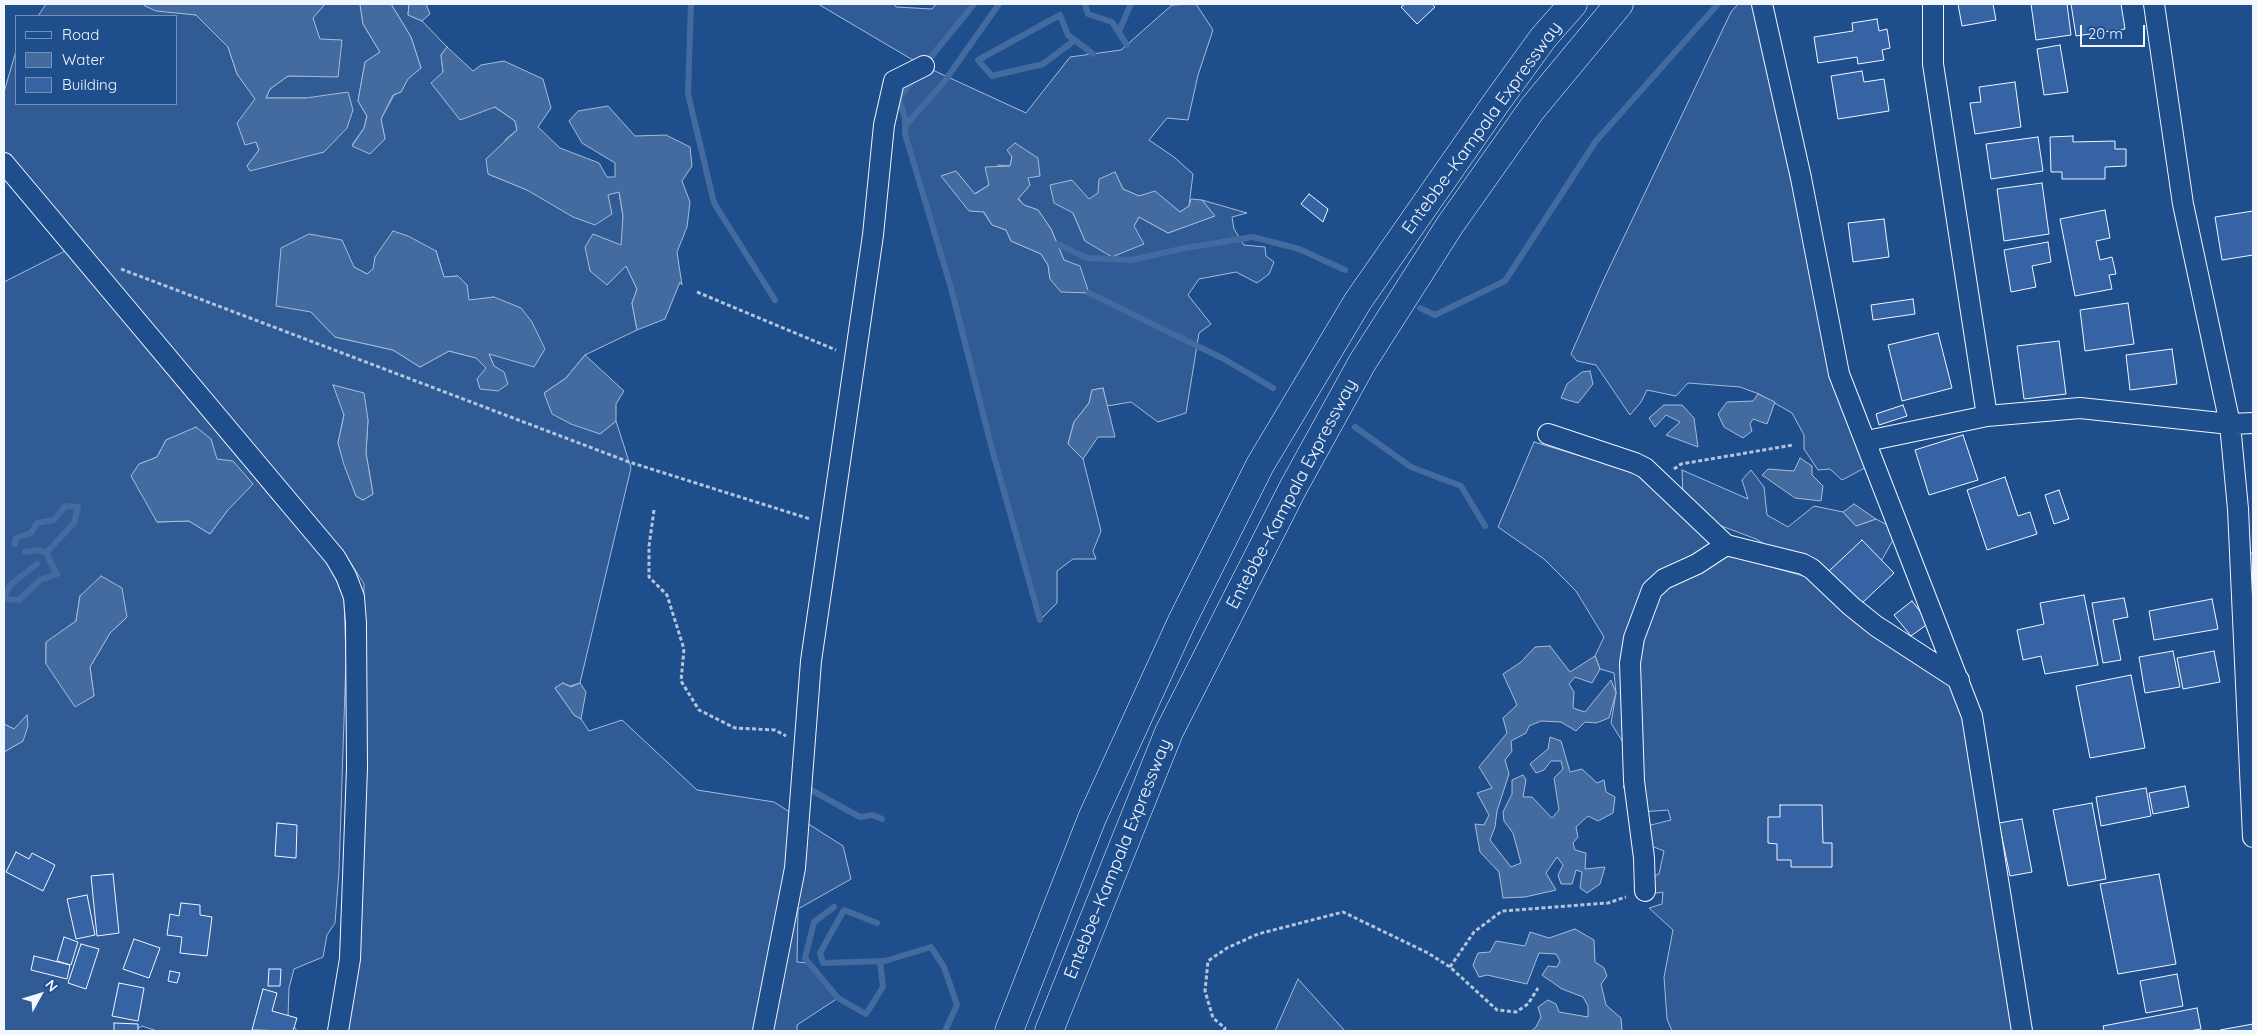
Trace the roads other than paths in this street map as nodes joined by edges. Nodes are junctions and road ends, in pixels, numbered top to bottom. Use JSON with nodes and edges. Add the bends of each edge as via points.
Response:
{"nodes":[{"id":1,"x":1573,"y":4,"type":"edge"},
{"id":2,"x":1619,"y":4,"type":"edge"},
{"id":3,"x":1762,"y":4,"type":"edge"},
{"id":4,"x":1932,"y":4,"type":"edge"},
{"id":5,"x":2154,"y":4,"type":"edge"},
{"id":6,"x":924,"y":66,"type":"dead end"},
{"id":7,"x":4,"y":163,"type":"edge"},
{"id":8,"x":1987,"y":416,"type":"junction"},
{"id":9,"x":2230,"y":424,"type":"junction"},
{"id":10,"x":2253,"y":424,"type":"edge"},
{"id":11,"x":1548,"y":434,"type":"dead end"},
{"id":12,"x":1867,"y":441,"type":"junction"},
{"id":13,"x":1726,"y":545,"type":"junction"},
{"id":14,"x":1959,"y":680,"type":"junction"},
{"id":15,"x":2253,"y":838,"type":"edge"},
{"id":16,"x":1645,"y":891,"type":"road end"},
{"id":17,"x":338,"y":1031,"type":"edge"},
{"id":18,"x":762,"y":1031,"type":"edge"},
{"id":19,"x":1009,"y":1031,"type":"edge"},
{"id":20,"x":1049,"y":1031,"type":"edge"},
{"id":21,"x":2022,"y":1031,"type":"edge"}],
"edges":[{"from":1,"to":19,"type":"highway","name":"Entebbe–Kampala Expressway","via":[[1543,38],[1358,301],[1260,465],[1182,621],[1092,818]]},
{"from":2,"to":20,"type":"highway","name":"Entebbe–Kampala Expressway","via":[[1532,109],[1450,225],[1362,363],[1293,488],[1169,732]]},
{"from":3,"to":12,"type":"street","via":[[1801,178],[1839,374]]},
{"from":4,"to":8,"type":"street","via":[[1933,64]]},
{"from":5,"to":9,"type":"street","via":[[2183,204]]},
{"from":6,"to":18,"type":"street","via":[[894,81],[884,125],[874,235],[811,661],[795,868]]},
{"from":7,"to":17,"type":"street","via":[[335,557],[346,576],[354,597],[356,623],[357,768],[350,959]]},
{"from":8,"to":9,"type":"street","via":[[2080,408]]},
{"from":8,"to":12,"type":"street"},
{"from":9,"to":10,"type":"street"},
{"from":9,"to":15,"type":"street","via":[[2238,508]]},
{"from":11,"to":13,"type":"street","via":[[1644,468]]},
{"from":12,"to":14,"type":"street"},
{"from":13,"to":14,"type":"street","via":[[1812,569],[1876,626]]},
{"from":13,"to":16,"type":"street","via":[[1697,564],[1664,579],[1652,590],[1634,638],[1630,662],[1634,781]]},
{"from":14,"to":21,"type":"street","via":[[1972,716]]}]}
